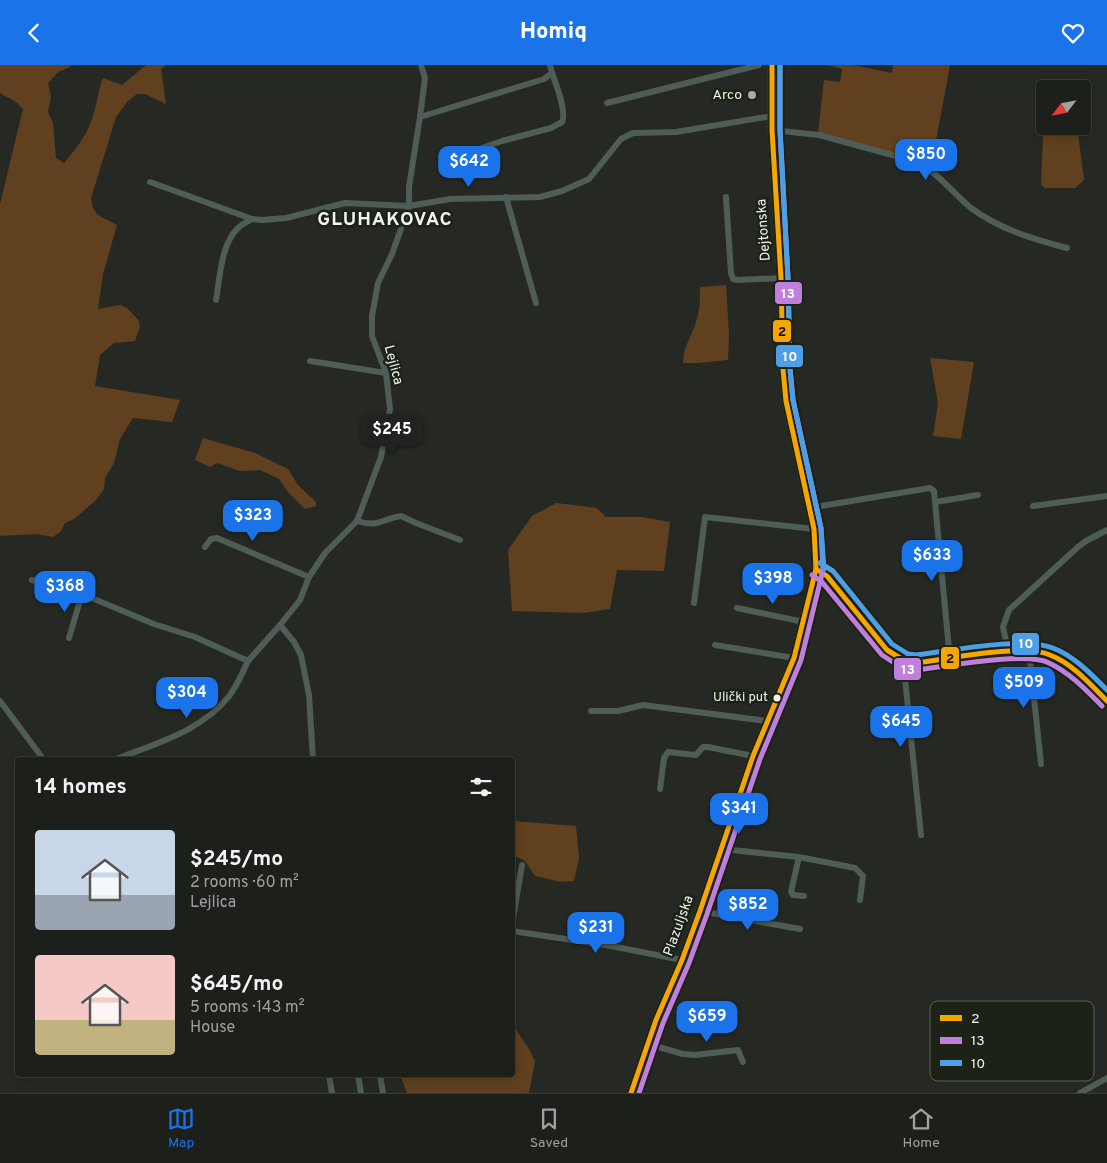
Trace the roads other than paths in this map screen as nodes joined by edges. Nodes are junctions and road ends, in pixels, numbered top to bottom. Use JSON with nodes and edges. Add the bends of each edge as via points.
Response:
{"nodes":[{"id":1,"x":422,"y":65,"type":"edge"},
{"id":2,"x":550,"y":65,"type":"edge"},
{"id":3,"x":759,"y":65,"type":"edge"},
{"id":4,"x":772,"y":65,"type":"edge"},
{"id":5,"x":552,"y":73,"type":"junction"},
{"id":6,"x":607,"y":103,"type":"dead end"},
{"id":7,"x":772,"y":116,"type":"junction"},
{"id":8,"x":420,"y":117,"type":"junction"},
{"id":9,"x":772,"y":129,"type":"junction"},
{"id":10,"x":461,"y":155,"type":"dead end"},
{"id":11,"x":150,"y":182,"type":"dead end"},
{"id":12,"x":506,"y":197,"type":"junction"},
{"id":13,"x":726,"y":197,"type":"dead end"},
{"id":14,"x":409,"y":206,"type":"junction"},
{"id":15,"x":252,"y":219,"type":"junction"},
{"id":16,"x":1067,"y":248,"type":"dead end"},
{"id":17,"x":781,"y":278,"type":"junction"},
{"id":18,"x":216,"y":300,"type":"dead end"},
{"id":19,"x":536,"y":303,"type":"dead end"},
{"id":20,"x":310,"y":361,"type":"dead end"},
{"id":21,"x":386,"y":373,"type":"junction"},
{"id":22,"x":978,"y":495,"type":"dead end"},
{"id":23,"x":1107,"y":496,"type":"edge"},
{"id":24,"x":935,"y":501,"type":"junction"},
{"id":25,"x":1033,"y":506,"type":"dead end"},
{"id":26,"x":809,"y":508,"type":"junction"},
{"id":27,"x":357,"y":521,"type":"junction"},
{"id":28,"x":814,"y":529,"type":"junction"},
{"id":29,"x":1107,"y":530,"type":"edge"},
{"id":30,"x":460,"y":540,"type":"dead end"},
{"id":31,"x":205,"y":547,"type":"dead end"},
{"id":32,"x":816,"y":569,"type":"junction"},
{"id":33,"x":309,"y":577,"type":"junction"},
{"id":34,"x":32,"y":581,"type":"dead end"},
{"id":35,"x":82,"y":594,"type":"junction"},
{"id":36,"x":694,"y":603,"type":"dead end"},
{"id":37,"x":737,"y":608,"type":"dead end"},
{"id":38,"x":804,"y":622,"type":"junction"},
{"id":39,"x":280,"y":625,"type":"junction"},
{"id":40,"x":69,"y":638,"type":"dead end"},
{"id":41,"x":715,"y":645,"type":"dead end"},
{"id":42,"x":1008,"y":651,"type":"junction"},
{"id":43,"x":1029,"y":651,"type":"junction"},
{"id":44,"x":794,"y":658,"type":"junction"},
{"id":45,"x":903,"y":659,"type":"junction"},
{"id":46,"x":950,"y":660,"type":"junction"},
{"id":47,"x":248,"y":661,"type":"junction"},
{"id":48,"x":0,"y":701,"type":"edge"},
{"id":49,"x":1107,"y":701,"type":"edge"},
{"id":50,"x":591,"y":711,"type":"dead end"},
{"id":51,"x":767,"y":721,"type":"junction"},
{"id":52,"x":754,"y":756,"type":"junction"},
{"id":53,"x":42,"y":757,"type":"edge"},
{"id":54,"x":122,"y":757,"type":"edge"},
{"id":55,"x":313,"y":757,"type":"edge"},
{"id":56,"x":1041,"y":764,"type":"dead end"},
{"id":57,"x":660,"y":789,"type":"dead end"},
{"id":58,"x":921,"y":835,"type":"dead end"},
{"id":59,"x":722,"y":849,"type":"junction"},
{"id":60,"x":799,"y":857,"type":"junction"},
{"id":61,"x":522,"y":865,"type":"dead end"},
{"id":62,"x":804,"y":897,"type":"dead end"},
{"id":63,"x":860,"y":900,"type":"dead end"},
{"id":64,"x":515,"y":907,"type":"edge"},
{"id":65,"x":700,"y":911,"type":"junction"},
{"id":66,"x":800,"y":929,"type":"dead end"},
{"id":67,"x":515,"y":931,"type":"edge"},
{"id":68,"x":682,"y":960,"type":"junction"},
{"id":69,"x":648,"y":1043,"type":"junction"},
{"id":70,"x":743,"y":1062,"type":"dead end"},
{"id":71,"x":329,"y":1077,"type":"edge"},
{"id":72,"x":358,"y":1077,"type":"edge"},
{"id":73,"x":380,"y":1077,"type":"edge"},
{"id":74,"x":1107,"y":1078,"type":"edge"},
{"id":75,"x":332,"y":1093,"type":"edge"},
{"id":76,"x":361,"y":1093,"type":"edge"},
{"id":77,"x":383,"y":1093,"type":"edge"},
{"id":78,"x":631,"y":1093,"type":"edge"},
{"id":79,"x":1080,"y":1093,"type":"edge"}],
"edges":[{"from":1,"to":8,"type":"street","name":"Lejlica","via":[[426,78]]},
{"from":2,"to":5,"type":"street"},
{"from":3,"to":6,"type":"street"},
{"from":4,"to":7,"type":"main road","name":"Dejtonska"},
{"from":5,"to":8,"type":"street","via":[[539,80]]},
{"from":5,"to":10,"type":"street","via":[[564,116],[562,122],[551,129]]},
{"from":7,"to":9,"type":"main road","name":"Dejtonska"},
{"from":7,"to":12,"type":"street","via":[[676,132],[633,133],[621,139],[585,181],[540,197]]},
{"from":8,"to":14,"type":"street","name":"Lejlica"},
{"from":9,"to":16,"type":"street","via":[[818,135],[918,162],[971,208],[996,223],[1025,237]]},
{"from":9,"to":17,"type":"main road","name":"Dejtonska"},
{"from":11,"to":15,"type":"street"},
{"from":12,"to":14,"type":"street","via":[[450,199]]},
{"from":12,"to":19,"type":"street"},
{"from":13,"to":17,"type":"street","via":[[733,279]]},
{"from":14,"to":15,"type":"street","via":[[345,203],[286,218]]},
{"from":14,"to":21,"type":"street","name":"Lejlica","via":[[378,283],[372,316],[372,336]]},
{"from":15,"to":18,"type":"street","via":[[238,228],[229,240]]},
{"from":17,"to":26,"type":"main road","name":"Dejtonska","via":[[786,401]]},
{"from":20,"to":21,"type":"street"},
{"from":21,"to":27,"type":"street","name":"Lejlica","via":[[390,409],[381,457]]},
{"from":22,"to":24,"type":"street"},
{"from":23,"to":25,"type":"street"},
{"from":24,"to":26,"type":"street","via":[[934,491],[930,488]]},
{"from":24,"to":46,"type":"street"},
{"from":26,"to":28,"type":"main road","name":"Dejtonska"},
{"from":27,"to":30,"type":"street","via":[[378,524],[401,516]]},
{"from":27,"to":33,"type":"street","name":"Lejlica","via":[[325,553]]},
{"from":28,"to":32,"type":"main road","name":"Dejtonska"},
{"from":28,"to":36,"type":"street","via":[[705,517]]},
{"from":29,"to":42,"type":"street","via":[[1078,547],[1009,610],[1003,627]]},
{"from":31,"to":33,"type":"street","via":[[210,539],[217,538]]},
{"from":32,"to":38,"type":"main road","name":"Plazuljska"},
{"from":32,"to":45,"type":"street","via":[[827,576],[887,650]]},
{"from":33,"to":39,"type":"street","name":"Lejlica","via":[[300,600]]},
{"from":34,"to":35,"type":"street"},
{"from":35,"to":40,"type":"street"},
{"from":35,"to":47,"type":"street"},
{"from":37,"to":38,"type":"street"},
{"from":38,"to":44,"type":"main road","name":"Plazuljska"},
{"from":39,"to":47,"type":"street","name":"Lejlica"},
{"from":39,"to":55,"type":"street","via":[[300,655],[309,695]]},
{"from":41,"to":44,"type":"street"},
{"from":42,"to":43,"type":"street"},
{"from":42,"to":46,"type":"street"},
{"from":43,"to":49,"type":"street","via":[[1051,655],[1067,664]]},
{"from":43,"to":56,"type":"street"},
{"from":44,"to":51,"type":"main road","name":"Plazuljska"},
{"from":45,"to":46,"type":"street","via":[[916,663]]},
{"from":45,"to":58,"type":"street"},
{"from":47,"to":54,"type":"street","name":"Lejlica","via":[[230,695],[213,712],[180,735]]},
{"from":48,"to":53,"type":"street"},
{"from":50,"to":51,"type":"street","via":[[618,711],[643,705]]},
{"from":51,"to":52,"type":"main road","name":"Plazuljska"},
{"from":52,"to":57,"type":"street","via":[[708,747],[696,755],[668,752],[664,758]]},
{"from":52,"to":59,"type":"main road","name":"Plazuljska"},
{"from":59,"to":60,"type":"street"},
{"from":59,"to":65,"type":"main road","name":"Plazuljska"},
{"from":60,"to":62,"type":"street","via":[[791,892]]},
{"from":60,"to":63,"type":"street","via":[[859,870],[863,875]]},
{"from":61,"to":64,"type":"street"},
{"from":65,"to":66,"type":"street"},
{"from":65,"to":68,"type":"main road","name":"Plazuljska"},
{"from":67,"to":68,"type":"street"},
{"from":68,"to":69,"type":"main road","name":"Plazuljska"},
{"from":69,"to":70,"type":"street","via":[[695,1055],[738,1050]]},
{"from":69,"to":78,"type":"main road","name":"Plazuljska"},
{"from":71,"to":75,"type":"street"},
{"from":72,"to":76,"type":"street"},
{"from":73,"to":77,"type":"street"},
{"from":74,"to":79,"type":"street"}]}
